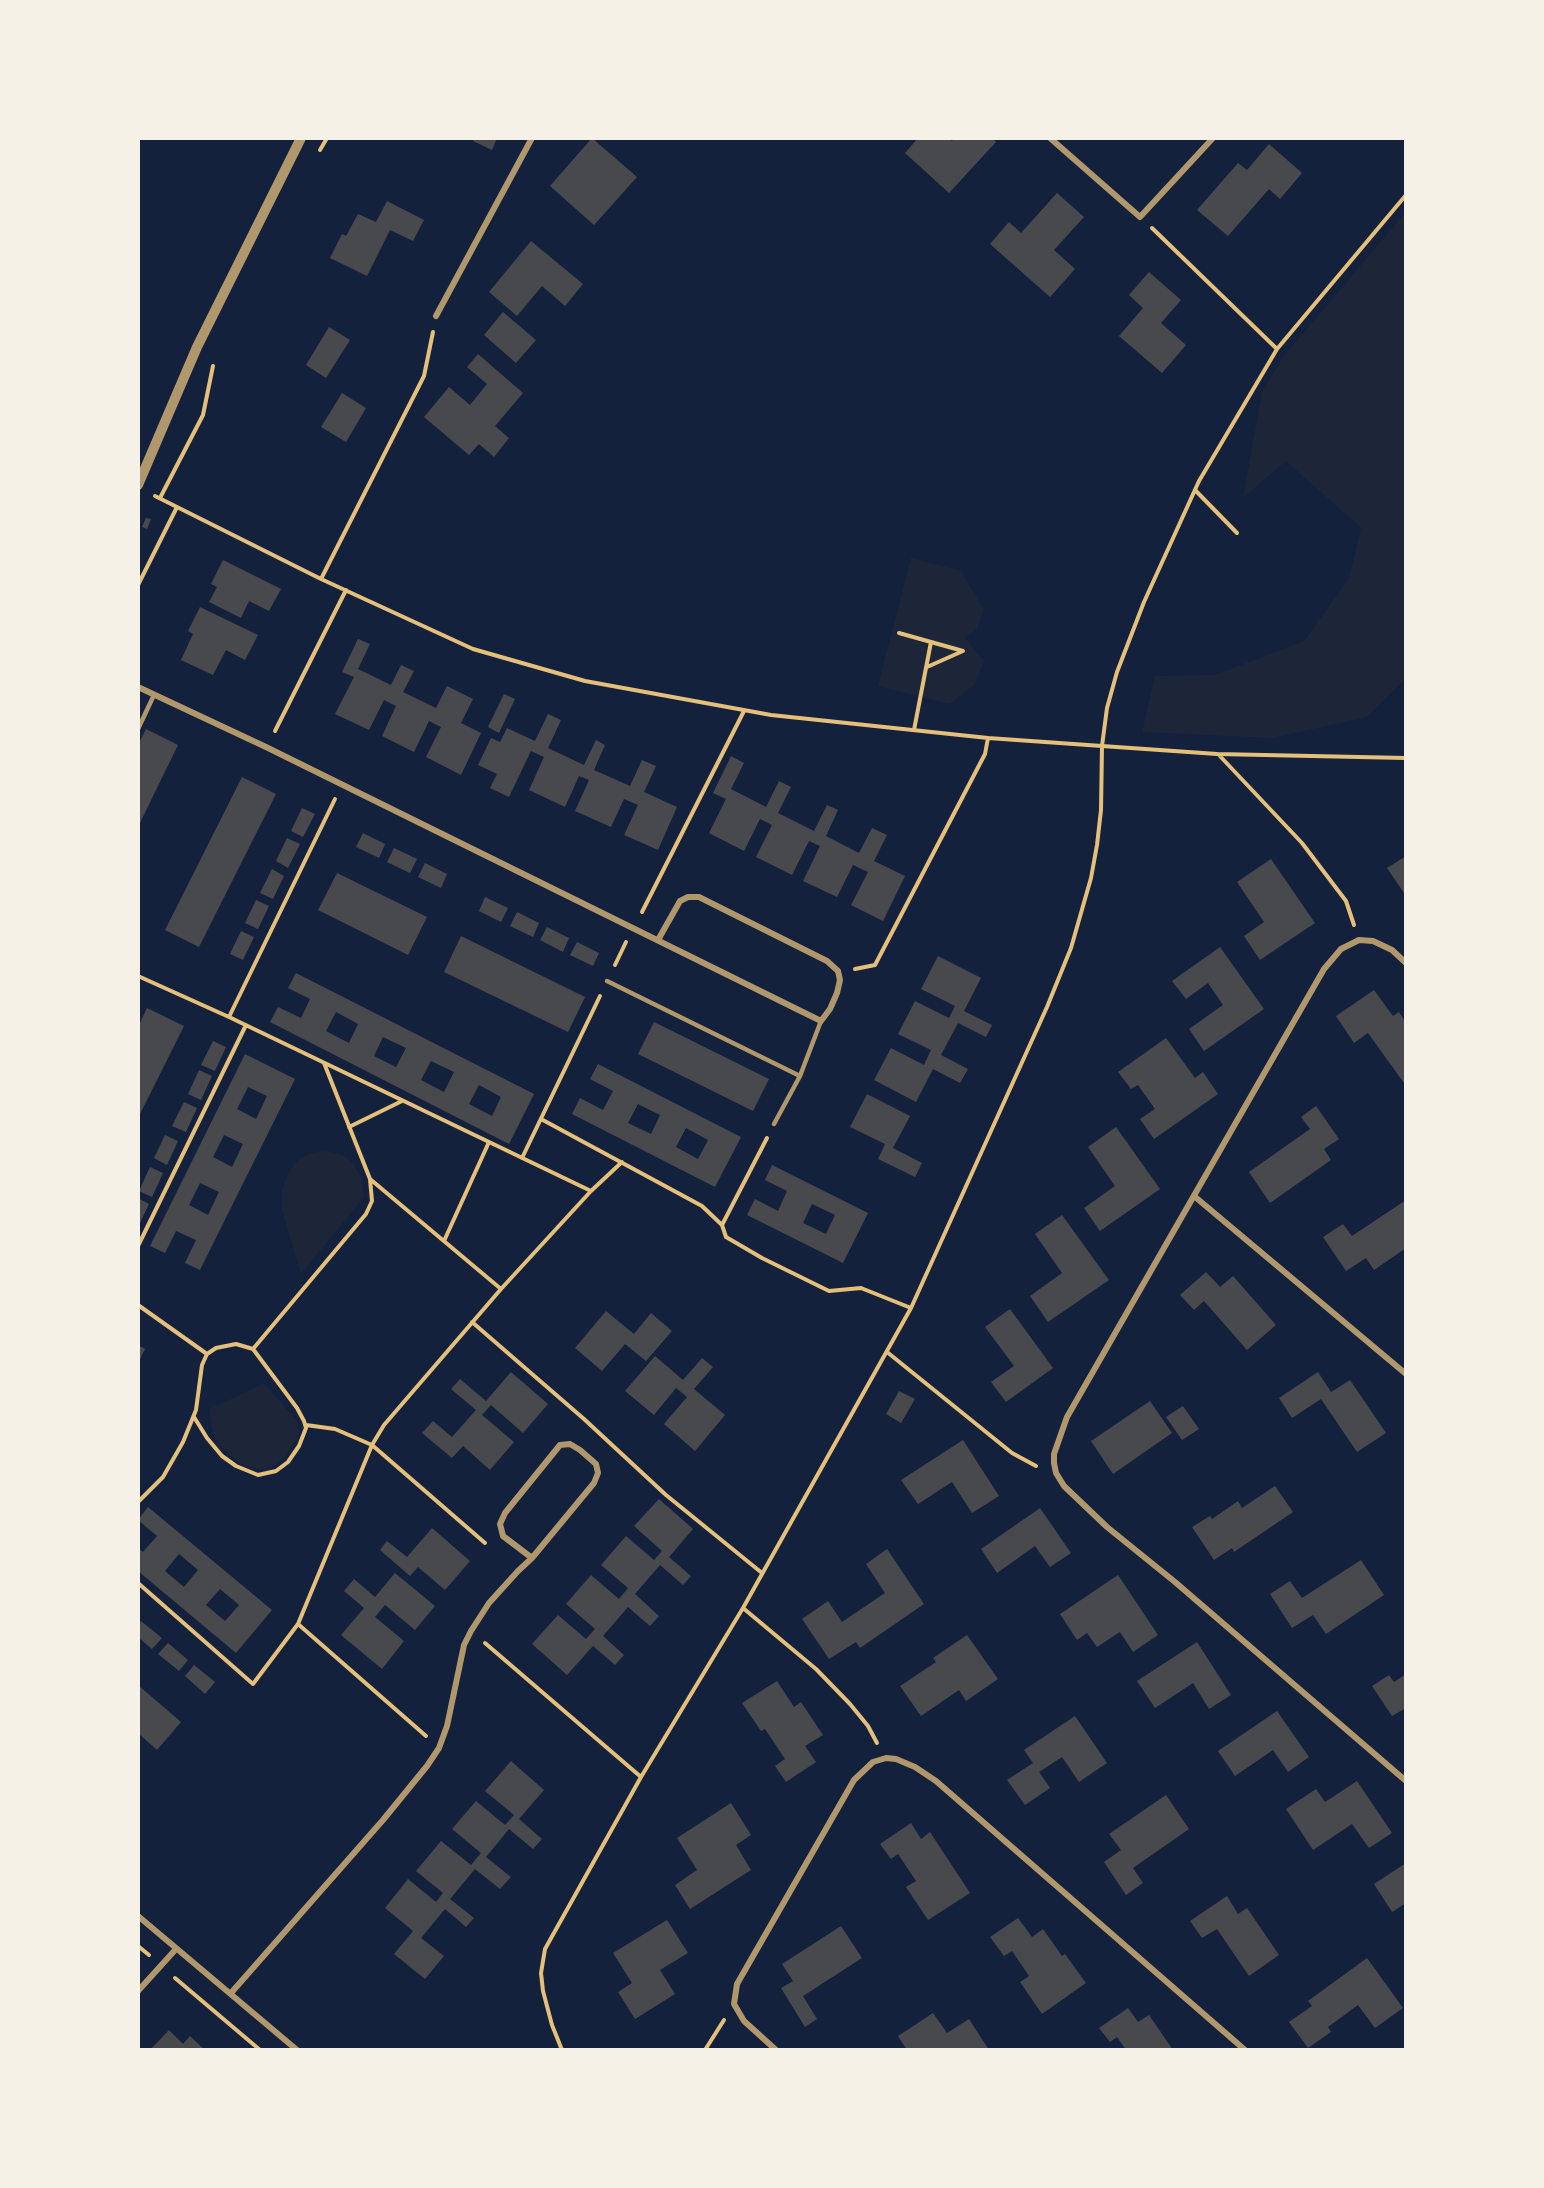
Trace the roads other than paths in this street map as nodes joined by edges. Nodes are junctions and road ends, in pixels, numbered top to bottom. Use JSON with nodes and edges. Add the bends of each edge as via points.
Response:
{"nodes":[{"id":1,"x":301,"y":138,"type":"edge"},
{"id":2,"x":532,"y":138,"type":"edge"},
{"id":3,"x":1050,"y":138,"type":"edge"},
{"id":4,"x":1214,"y":138,"type":"edge"},
{"id":5,"x":436,"y":316,"type":"road end"},
{"id":6,"x":138,"y":485,"type":"edge"},
{"id":7,"x":138,"y":687,"type":"edge"},
{"id":8,"x":154,"y":695,"type":"junction"},
{"id":9,"x":138,"y":729,"type":"edge"},
{"id":10,"x":658,"y":940,"type":"junction"},
{"id":11,"x":1406,"y":963,"type":"edge"},
{"id":12,"x":607,"y":981,"type":"road end"},
{"id":13,"x":821,"y":1021,"type":"junction"},
{"id":14,"x":800,"y":1076,"type":"junction"},
{"id":15,"x":774,"y":1124,"type":"road end"},
{"id":16,"x":1194,"y":1196,"type":"junction"},
{"id":17,"x":1406,"y":1374,"type":"edge"},
{"id":18,"x":532,"y":1558,"type":"junction"},
{"id":19,"x":1406,"y":1781,"type":"edge"},
{"id":20,"x":138,"y":1916,"type":"edge"},
{"id":21,"x":176,"y":1949,"type":"junction"},
{"id":22,"x":138,"y":1991,"type":"edge"},
{"id":23,"x":231,"y":1993,"type":"junction"},
{"id":24,"x":297,"y":2050,"type":"edge"},
{"id":25,"x":776,"y":2050,"type":"edge"},
{"id":26,"x":1245,"y":2050,"type":"edge"}],
"edges":[{"from":1,"to":6,"type":"street","via":[[196,347]]},
{"from":2,"to":5,"type":"street"},
{"from":3,"to":4,"type":"street","via":[[1140,217]]},
{"from":7,"to":8,"type":"street"},
{"from":8,"to":9,"type":"lane"},
{"from":8,"to":10,"type":"street"},
{"from":10,"to":13,"type":"street"},
{"from":10,"to":13,"type":"street","via":[[680,901],[699,897],[827,961],[838,971],[837,993]]},
{"from":11,"to":16,"type":"street","via":[[1392,950],[1373,941],[1359,940],[1341,949],[1324,969]]},
{"from":12,"to":14,"type":"lane"},
{"from":13,"to":14,"type":"lane"},
{"from":14,"to":15,"type":"lane"},
{"from":16,"to":17,"type":"street"},
{"from":16,"to":19,"type":"street","via":[[1067,1417],[1054,1454],[1056,1473],[1064,1486],[1107,1527]]},
{"from":18,"to":18,"type":"street","via":[[598,1473],[596,1464],[570,1444],[560,1445],[500,1524],[503,1536]]},
{"from":18,"to":23,"type":"street","via":[[489,1604],[471,1631],[459,1663],[453,1702],[439,1748],[427,1766]]},
{"from":20,"to":21,"type":"street"},
{"from":21,"to":22,"type":"street"},
{"from":21,"to":23,"type":"street"},
{"from":23,"to":24,"type":"street"},
{"from":25,"to":26,"type":"street","via":[[744,2021],[734,2004],[737,1984],[854,1780],[873,1762],[886,1758],[915,1767],[936,1781]]}]}
